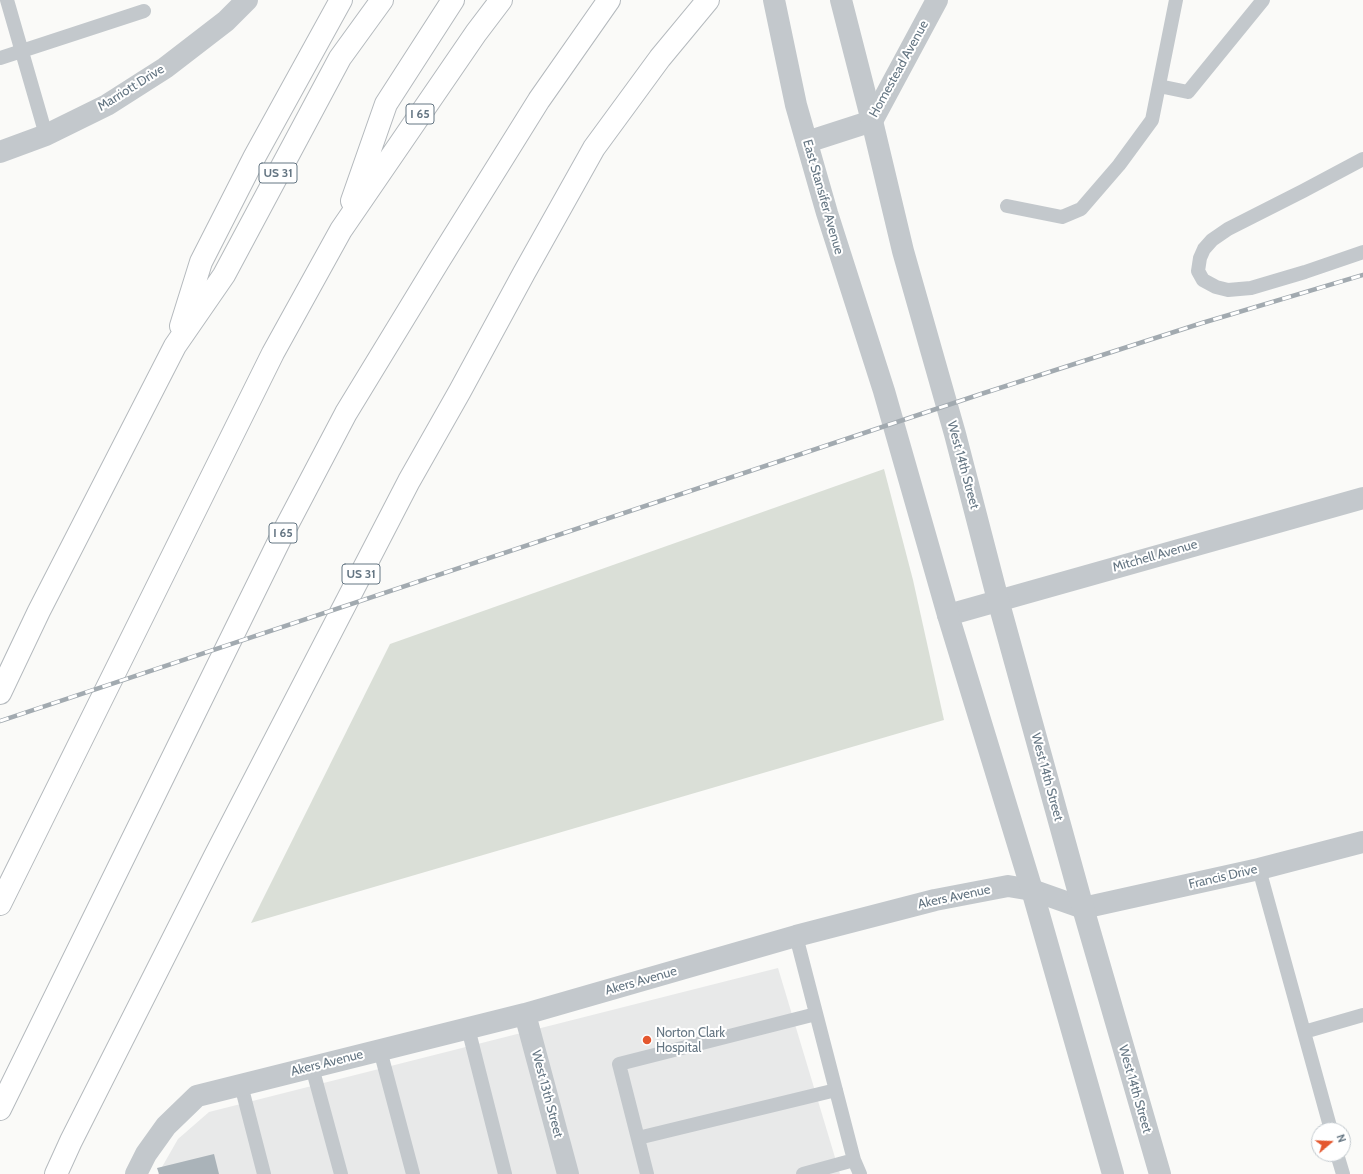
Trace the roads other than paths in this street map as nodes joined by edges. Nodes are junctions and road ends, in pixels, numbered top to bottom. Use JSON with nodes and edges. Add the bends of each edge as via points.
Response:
{"nodes":[{"id":1,"x":7,"y":0,"type":"edge"},
{"id":2,"x":247,"y":0,"type":"edge"},
{"id":3,"x":341,"y":0,"type":"edge"},
{"id":4,"x":382,"y":0,"type":"edge"},
{"id":5,"x":453,"y":0,"type":"edge"},
{"id":6,"x":502,"y":0,"type":"edge"},
{"id":7,"x":609,"y":0,"type":"edge"},
{"id":8,"x":708,"y":0,"type":"edge"},
{"id":9,"x":774,"y":0,"type":"edge"},
{"id":10,"x":841,"y":0,"type":"edge"},
{"id":11,"x":937,"y":0,"type":"edge"},
{"id":12,"x":1176,"y":0,"type":"edge"},
{"id":13,"x":1263,"y":0,"type":"edge"},
{"id":14,"x":144,"y":11,"type":"dead end"},
{"id":15,"x":22,"y":51,"type":"junction"},
{"id":16,"x":0,"y":58,"type":"edge"},
{"id":17,"x":1159,"y":86,"type":"junction"},
{"id":18,"x":872,"y":121,"type":"junction"},
{"id":19,"x":46,"y":135,"type":"junction"},
{"id":20,"x":807,"y":142,"type":"junction"},
{"id":21,"x":0,"y":152,"type":"edge"},
{"id":22,"x":1363,"y":159,"type":"edge"},
{"id":23,"x":1007,"y":206,"type":"dead end"},
{"id":24,"x":342,"y":230,"type":"junction"},
{"id":25,"x":1363,"y":252,"type":"edge"},
{"id":26,"x":174,"y":346,"type":"junction"},
{"id":27,"x":1363,"y":498,"type":"edge"},
{"id":28,"x":998,"y":600,"type":"junction"},
{"id":29,"x":948,"y":615,"type":"junction"},
{"id":30,"x":0,"y":694,"type":"edge"},
{"id":31,"x":1363,"y":842,"type":"edge"},
{"id":32,"x":1259,"y":869,"type":"junction"},
{"id":33,"x":1032,"y":890,"type":"junction"},
{"id":34,"x":0,"y":904,"type":"edge"},
{"id":35,"x":1083,"y":908,"type":"junction"},
{"id":36,"x":796,"y":936,"type":"junction"},
{"id":37,"x":525,"y":1014,"type":"junction"},
{"id":38,"x":816,"y":1014,"type":"junction"},
{"id":39,"x":1363,"y":1015,"type":"edge"},
{"id":40,"x":468,"y":1028,"type":"junction"},
{"id":41,"x":1304,"y":1032,"type":"junction"},
{"id":42,"x":380,"y":1050,"type":"junction"},
{"id":43,"x":312,"y":1067,"type":"junction"},
{"id":44,"x":241,"y":1085,"type":"junction"},
{"id":45,"x":836,"y":1090,"type":"junction"},
{"id":46,"x":0,"y":1109,"type":"edge"},
{"id":47,"x":1329,"y":1122,"type":"edge"},
{"id":48,"x":638,"y":1138,"type":"junction"},
{"id":49,"x":854,"y":1160,"type":"junction"},
{"id":50,"x":1339,"y":1162,"type":"edge"},
{"id":51,"x":56,"y":1174,"type":"edge"},
{"id":52,"x":136,"y":1174,"type":"edge"},
{"id":53,"x":264,"y":1174,"type":"edge"},
{"id":54,"x":342,"y":1174,"type":"edge"},
{"id":55,"x":413,"y":1174,"type":"edge"},
{"id":56,"x":505,"y":1174,"type":"edge"},
{"id":57,"x":568,"y":1174,"type":"edge"},
{"id":58,"x":647,"y":1174,"type":"edge"},
{"id":59,"x":803,"y":1174,"type":"edge"},
{"id":60,"x":860,"y":1174,"type":"edge"},
{"id":61,"x":1113,"y":1174,"type":"edge"},
{"id":62,"x":1160,"y":1174,"type":"edge"},
{"id":63,"x":1343,"y":1174,"type":"edge"}],
"edges":[{"from":1,"to":15,"type":"lane"},
{"from":2,"to":19,"type":"street","name":"Marriott Drive","via":[[226,21],[165,68],[107,105]]},
{"from":3,"to":26,"type":"main road","via":[[255,156],[201,262]]},
{"from":4,"to":26,"type":"main road","number":"US 31","via":[[340,58],[224,274]]},
{"from":5,"to":24,"type":"main road","via":[[386,104]]},
{"from":6,"to":24,"type":"main road","number":"I 65","via":[[476,33]]},
{"from":7,"to":46,"type":"main road","number":"I 65","via":[[539,100],[346,413],[285,529]]},
{"from":8,"to":51,"type":"main road","number":"US 31","via":[[660,58],[594,148],[524,273],[405,488],[208,870]]},
{"from":9,"to":20,"type":"street","name":"East Stansifer Avenue","via":[[796,105]]},
{"from":10,"to":18,"type":"street"},
{"from":11,"to":18,"type":"street","name":"Homestead Avenue"},
{"from":12,"to":17,"type":"lane"},
{"from":13,"to":17,"type":"lane","via":[[1188,92]]},
{"from":14,"to":15,"type":"lane"},
{"from":15,"to":16,"type":"lane"},
{"from":15,"to":19,"type":"lane"},
{"from":17,"to":23,"type":"lane","via":[[1152,120],[1119,165],[1081,209],[1062,217]]},
{"from":18,"to":20,"type":"street","name":"Homestead Avenue"},
{"from":18,"to":28,"type":"street","name":"West 14th Street","via":[[903,251],[955,434]]},
{"from":19,"to":21,"type":"street","name":"Marriott Drive"},
{"from":20,"to":29,"type":"street","name":"East Stansifer Avenue","via":[[884,391]]},
{"from":22,"to":25,"type":"lane","via":[[1303,192],[1228,228],[1204,249],[1198,271],[1203,280],[1216,288],[1251,288]]},
{"from":24,"to":34,"type":"main road","number":"I 65","via":[[273,353]]},
{"from":26,"to":30,"type":"main road","number":"US 31","via":[[39,611]]},
{"from":27,"to":28,"type":"street","name":"Mitchell Avenue"},
{"from":28,"to":29,"type":"street","name":"Mitchell Avenue"},
{"from":28,"to":35,"type":"street","name":"West 14th Street"},
{"from":29,"to":33,"type":"street"},
{"from":31,"to":32,"type":"street","name":"Francis Drive"},
{"from":32,"to":35,"type":"street","name":"Francis Drive"},
{"from":32,"to":41,"type":"lane"},
{"from":33,"to":35,"type":"street","name":"Akers Avenue"},
{"from":33,"to":36,"type":"street","name":"Akers Avenue","via":[[1008,886],[935,900]]},
{"from":33,"to":61,"type":"street"},
{"from":35,"to":62,"type":"street","name":"West 14th Street"},
{"from":36,"to":37,"type":"street","name":"Akers Avenue"},
{"from":36,"to":38,"type":"lane"},
{"from":37,"to":40,"type":"street","name":"Akers Avenue"},
{"from":37,"to":57,"type":"street","name":"West 13th Street"},
{"from":38,"to":45,"type":"lane"},
{"from":38,"to":48,"type":"lane","via":[[619,1064]]},
{"from":39,"to":41,"type":"lane"},
{"from":40,"to":42,"type":"street","name":"Akers Avenue"},
{"from":40,"to":56,"type":"lane"},
{"from":41,"to":47,"type":"lane"},
{"from":42,"to":43,"type":"street","name":"Akers Avenue"},
{"from":42,"to":55,"type":"lane"},
{"from":43,"to":44,"type":"street","name":"Akers Avenue"},
{"from":43,"to":54,"type":"lane"},
{"from":44,"to":52,"type":"street","name":"Akers Avenue","via":[[198,1096],[166,1126],[146,1154]]},
{"from":44,"to":53,"type":"lane"},
{"from":45,"to":48,"type":"lane"},
{"from":45,"to":49,"type":"lane"},
{"from":48,"to":58,"type":"lane"},
{"from":49,"to":59,"type":"lane"},
{"from":49,"to":60,"type":"lane"},
{"from":50,"to":63,"type":"lane"}]}
